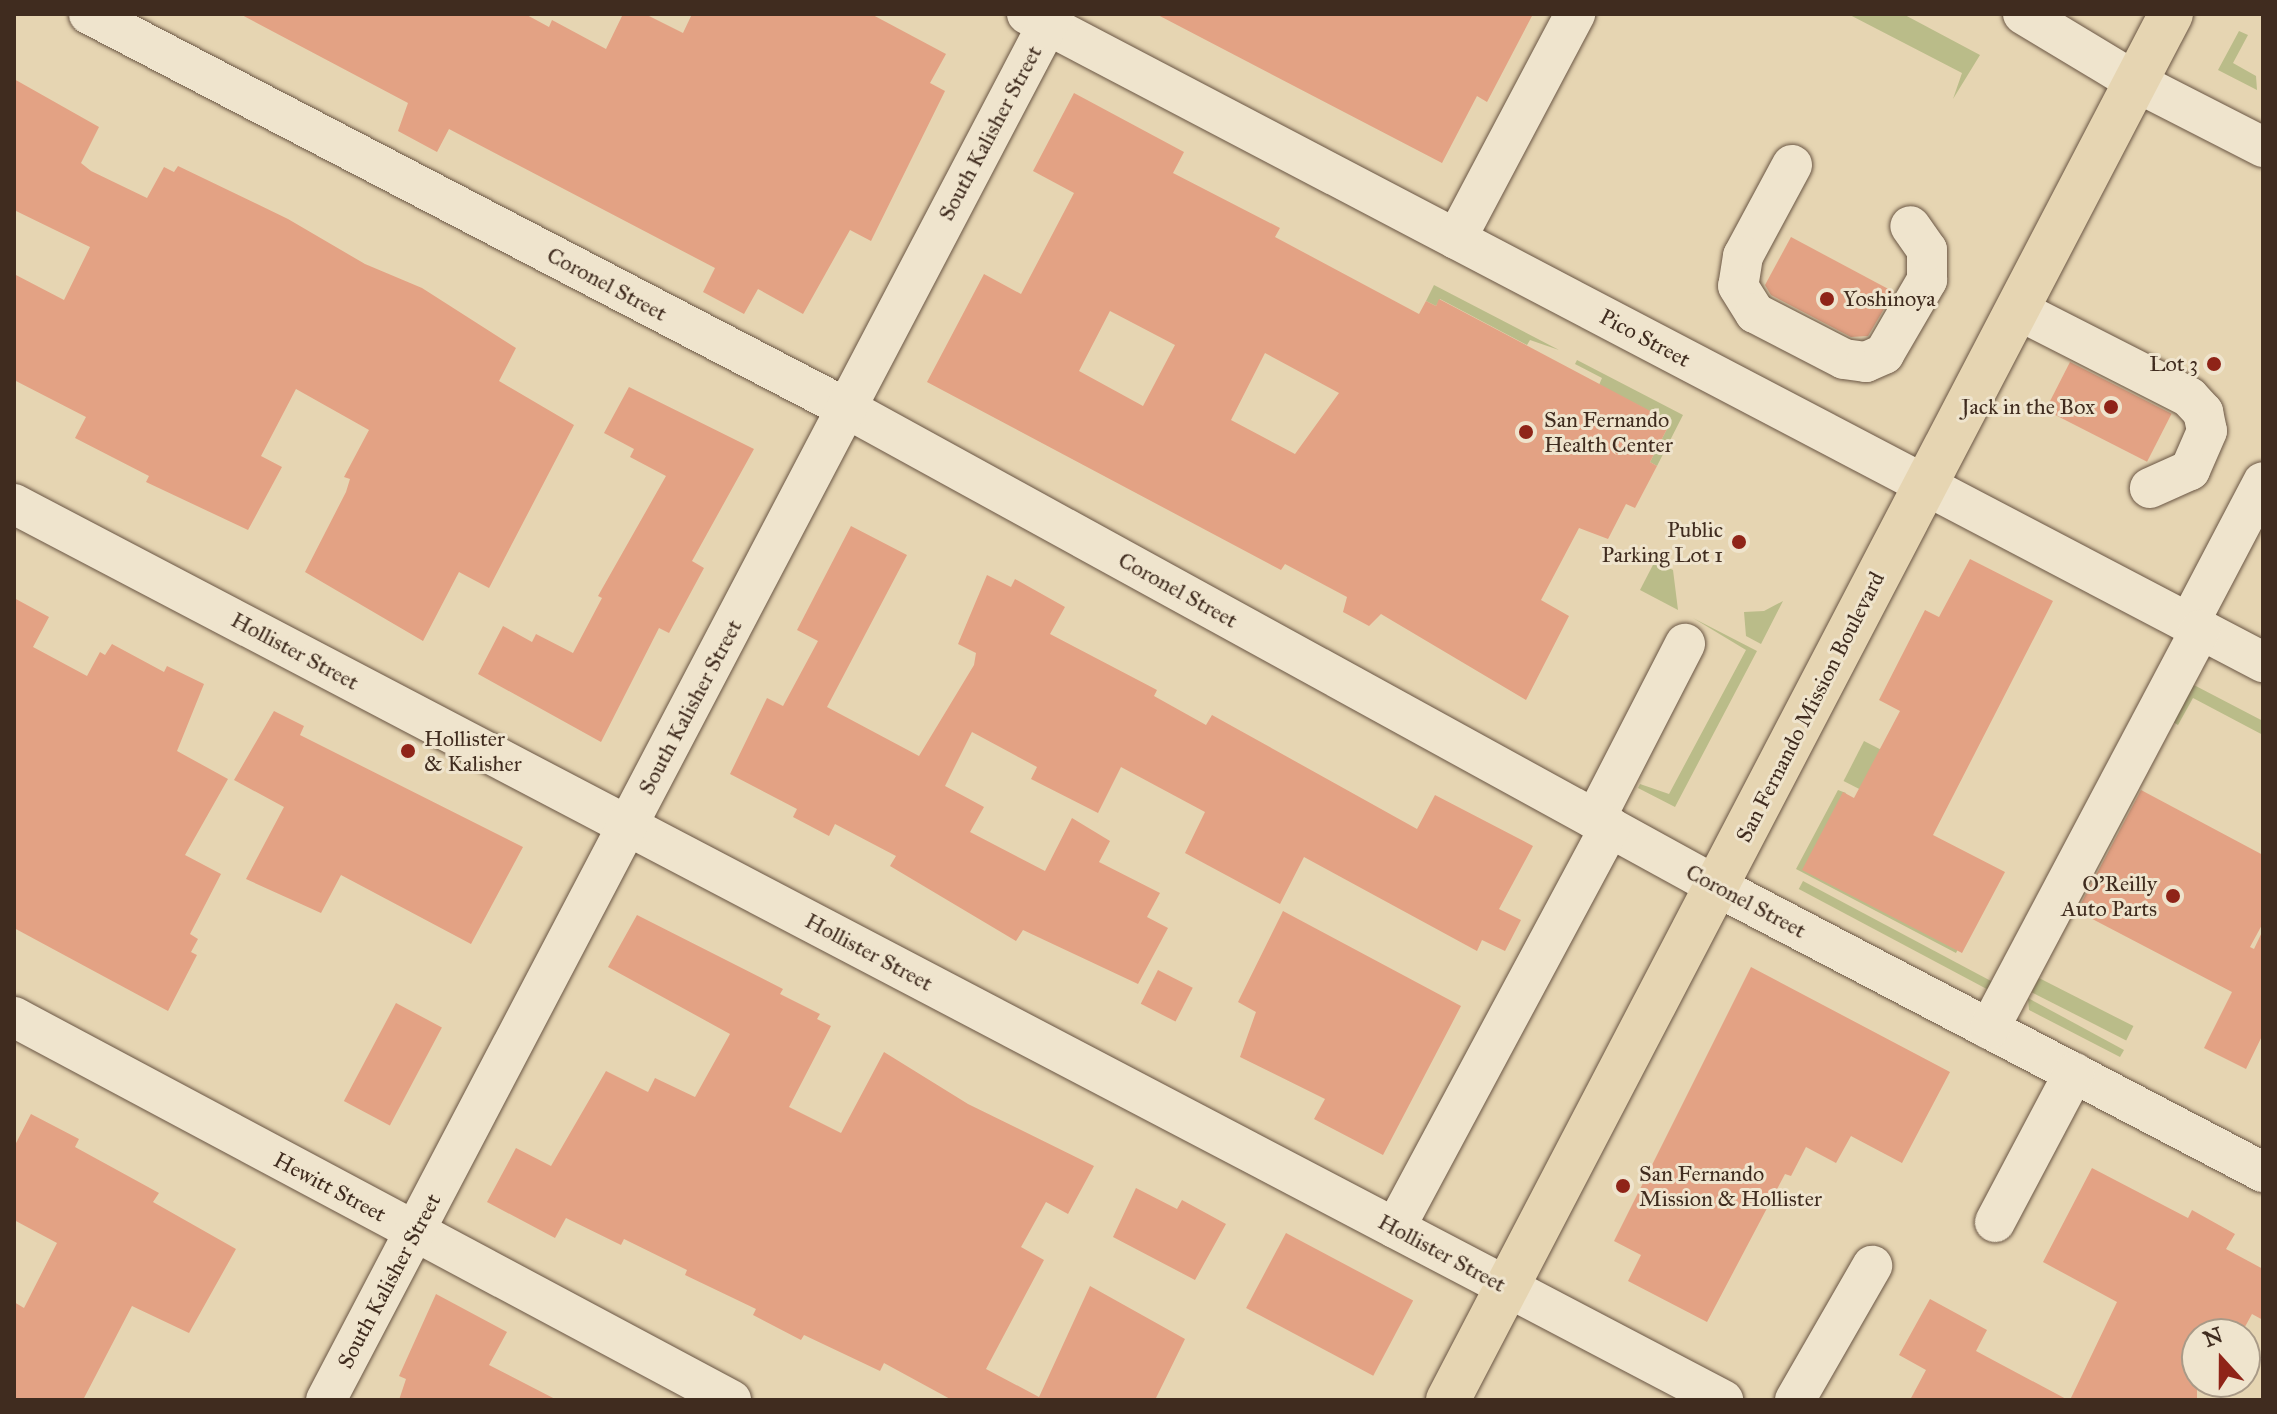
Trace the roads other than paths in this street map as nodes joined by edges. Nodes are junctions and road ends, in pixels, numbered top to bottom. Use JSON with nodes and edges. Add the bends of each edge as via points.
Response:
{"nodes":[{"id":1,"x":89,"y":14,"type":"edge"},
{"id":2,"x":1575,"y":14,"type":"edge"},
{"id":3,"x":2023,"y":14,"type":"edge"},
{"id":4,"x":2171,"y":14,"type":"edge"},
{"id":5,"x":1042,"y":18,"type":"edge"},
{"id":6,"x":2134,"y":81,"type":"junction"},
{"id":7,"x":2263,"y":147,"type":"edge"},
{"id":8,"x":1792,"y":165,"type":"dead end"},
{"id":9,"x":1910,"y":226,"type":"dead end"},
{"id":10,"x":1456,"y":239,"type":"junction"},
{"id":11,"x":2020,"y":311,"type":"junction"},
{"id":12,"x":846,"y":408,"type":"junction"},
{"id":13,"x":2263,"y":482,"type":"edge"},
{"id":14,"x":1923,"y":484,"type":"junction"},
{"id":15,"x":2150,"y":488,"type":"dead end"},
{"id":16,"x":14,"y":504,"type":"edge"},
{"id":17,"x":2194,"y":626,"type":"junction"},
{"id":18,"x":1685,"y":644,"type":"dead end"},
{"id":19,"x":2263,"y":662,"type":"edge"},
{"id":20,"x":1602,"y":823,"type":"junction"},
{"id":21,"x":627,"y":826,"type":"junction"},
{"id":22,"x":1718,"y":887,"type":"junction"},
{"id":23,"x":14,"y":1017,"type":"edge"},
{"id":24,"x":1989,"y":1029,"type":"junction"},
{"id":25,"x":2074,"y":1073,"type":"junction"},
{"id":26,"x":2263,"y":1172,"type":"edge"},
{"id":27,"x":1995,"y":1222,"type":"dead end"},
{"id":28,"x":1395,"y":1228,"type":"junction"},
{"id":29,"x":414,"y":1232,"type":"junction"},
{"id":30,"x":1872,"y":1266,"type":"dead end"},
{"id":31,"x":1506,"y":1287,"type":"junction"},
{"id":32,"x":326,"y":1400,"type":"edge"},
{"id":33,"x":731,"y":1400,"type":"edge"},
{"id":34,"x":1448,"y":1400,"type":"edge"},
{"id":35,"x":1723,"y":1400,"type":"edge"},
{"id":36,"x":1795,"y":1400,"type":"edge"}],
"edges":[{"from":1,"to":12,"type":"street","name":"Coronel Street"},
{"from":2,"to":10,"type":"street"},
{"from":3,"to":6,"type":"street"},
{"from":4,"to":6,"type":"main road","name":"San Fernando Mission Boulevard"},
{"from":5,"to":10,"type":"street","name":"Pico Street"},
{"from":5,"to":12,"type":"street","name":"South Kalisher Street"},
{"from":6,"to":7,"type":"street"},
{"from":6,"to":11,"type":"main road","name":"San Fernando Mission Boulevard"},
{"from":8,"to":9,"type":"street","via":[[1743,256],[1738,286],[1748,308],[1844,359],[1858,363],[1884,354],[1927,280],[1927,250]]},
{"from":10,"to":14,"type":"street","name":"Pico Street"},
{"from":11,"to":14,"type":"main road","name":"San Fernando Mission Boulevard"},
{"from":11,"to":15,"type":"street","via":[[2189,397],[2203,412],[2207,431],[2190,470]]},
{"from":12,"to":20,"type":"street","name":"Coronel Street"},
{"from":12,"to":21,"type":"street","name":"South Kalisher Street"},
{"from":13,"to":17,"type":"street"},
{"from":14,"to":17,"type":"street","name":"Pico Street"},
{"from":14,"to":22,"type":"main road","name":"San Fernando Mission Boulevard"},
{"from":16,"to":21,"type":"street","name":"Hollister Street"},
{"from":17,"to":19,"type":"street","name":"Pico Street"},
{"from":17,"to":24,"type":"street"},
{"from":18,"to":20,"type":"street"},
{"from":20,"to":22,"type":"street","name":"Coronel Street"},
{"from":20,"to":28,"type":"street"},
{"from":21,"to":28,"type":"street","name":"Hollister Street"},
{"from":21,"to":29,"type":"street","name":"South Kalisher Street"},
{"from":22,"to":24,"type":"street","name":"Coronel Street"},
{"from":22,"to":31,"type":"main road","name":"San Fernando Mission Boulevard"},
{"from":23,"to":29,"type":"street","name":"Hewitt Street"},
{"from":24,"to":25,"type":"street","name":"Coronel Street"},
{"from":25,"to":26,"type":"street","name":"Coronel Street"},
{"from":25,"to":27,"type":"street"},
{"from":28,"to":31,"type":"street","name":"Hollister Street"},
{"from":29,"to":32,"type":"street","name":"South Kalisher Street"},
{"from":29,"to":33,"type":"street","name":"Hewitt Street"},
{"from":30,"to":36,"type":"street"},
{"from":31,"to":34,"type":"main road","name":"San Fernando Mission Boulevard"},
{"from":31,"to":35,"type":"street","name":"Hollister Street"}]}
